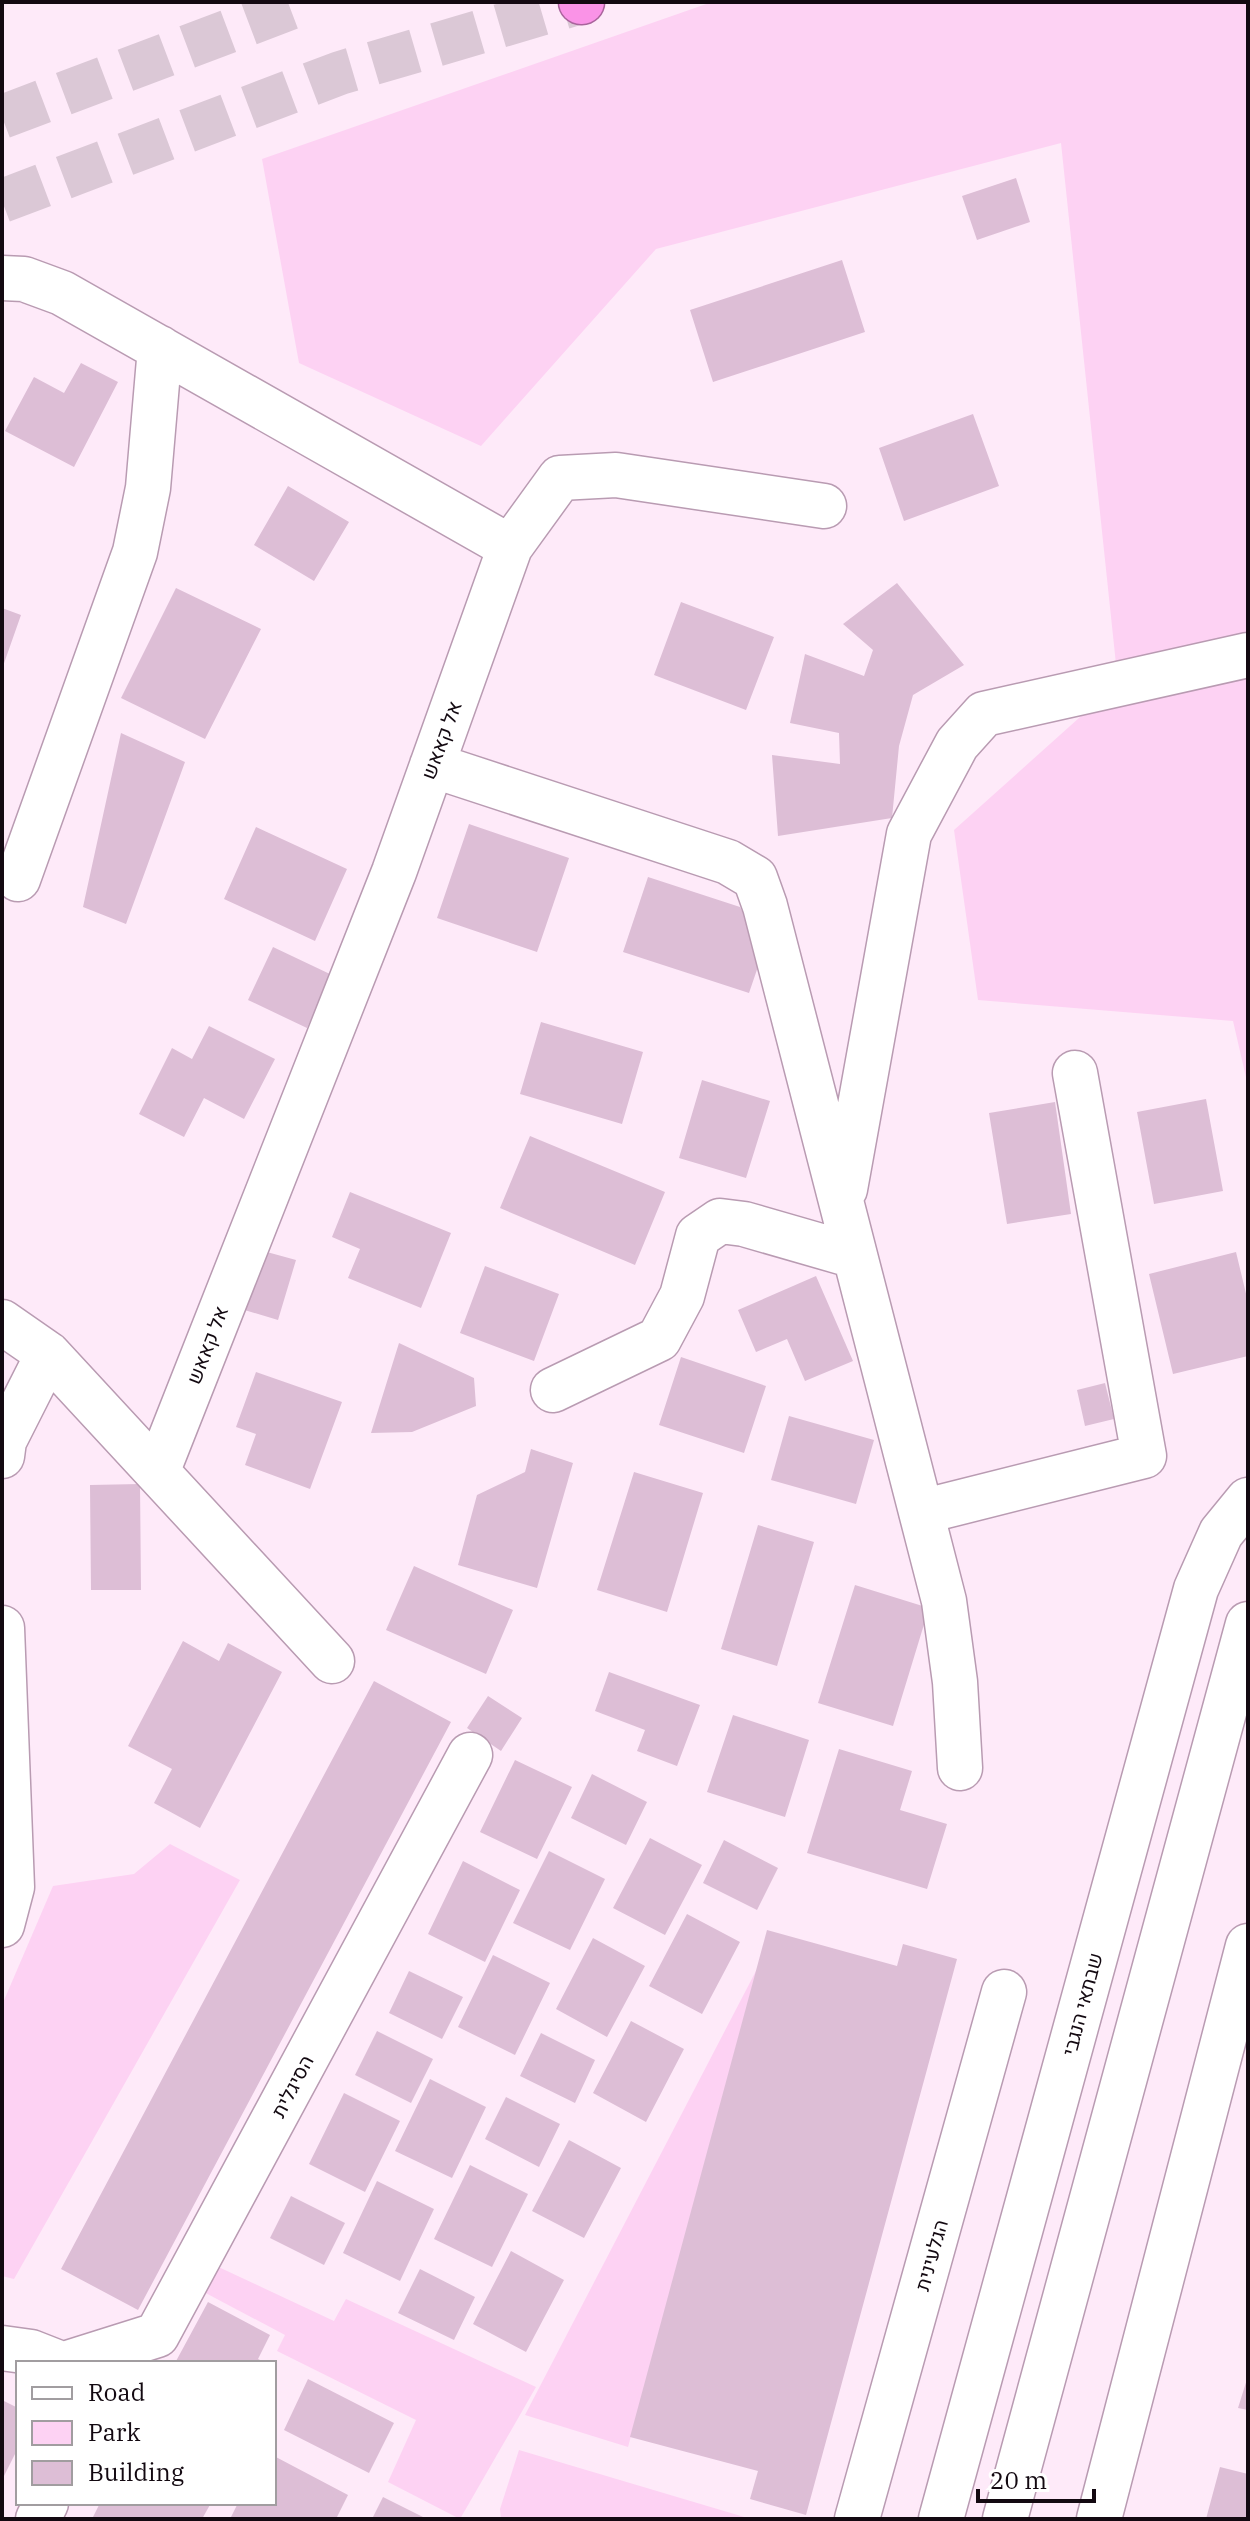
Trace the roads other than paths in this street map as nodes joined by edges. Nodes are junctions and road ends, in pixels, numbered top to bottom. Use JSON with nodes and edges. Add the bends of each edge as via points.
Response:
{"nodes":[{"id":1,"x":2,"y":278,"type":"edge"},
{"id":2,"x":160,"y":348,"type":"junction"},
{"id":3,"x":824,"y":506,"type":"dead end"},
{"id":4,"x":510,"y":547,"type":"junction"},
{"id":5,"x":1248,"y":655,"type":"edge"},
{"id":6,"x":432,"y":765,"type":"junction"},
{"id":7,"x":18,"y":879,"type":"dead end"},
{"id":8,"x":1075,"y":1073,"type":"dead end"},
{"id":9,"x":842,"y":1205,"type":"junction"},
{"id":10,"x":855,"y":1256,"type":"junction"},
{"id":11,"x":2,"y":1322,"type":"edge"},
{"id":12,"x":48,"y":1354,"type":"junction"},
{"id":13,"x":553,"y":1390,"type":"dead end"},
{"id":14,"x":2,"y":1456,"type":"edge"},
{"id":15,"x":158,"y":1470,"type":"junction"},
{"id":16,"x":1248,"y":1500,"type":"edge"},
{"id":17,"x":921,"y":1512,"type":"junction"},
{"id":18,"x":2,"y":1628,"type":"edge"},
{"id":19,"x":1247,"y":1633,"type":"edge"},
{"id":20,"x":332,"y":1661,"type":"dead end"},
{"id":21,"x":470,"y":1755,"type":"dead end"},
{"id":22,"x":960,"y":1768,"type":"dead end"},
{"id":23,"x":2,"y":1925,"type":"edge"},
{"id":24,"x":1248,"y":1946,"type":"edge"},
{"id":25,"x":1004,"y":1992,"type":"dead end"},
{"id":26,"x":2,"y":2348,"type":"edge"},
{"id":27,"x":54,"y":2361,"type":"edge"},
{"id":28,"x":74,"y":2361,"type":"edge"},
{"id":29,"x":857,"y":2519,"type":"edge"},
{"id":30,"x":941,"y":2519,"type":"edge"},
{"id":31,"x":1005,"y":2519,"type":"edge"},
{"id":32,"x":1099,"y":2519,"type":"edge"}],
"edges":[{"from":1,"to":2,"type":"street","via":[[24,279],[62,293]]},
{"from":2,"to":4,"type":"street"},
{"from":2,"to":7,"type":"street","via":[[148,488],[135,552]]},
{"from":3,"to":4,"type":"street","name":"אל קאאש","via":[[616,475],[560,478]]},
{"from":4,"to":6,"type":"street","name":"אל קאאש"},
{"from":5,"to":9,"type":"street","via":[[984,714],[957,744],[909,834]]},
{"from":6,"to":9,"type":"street","via":[[728,862],[755,878]]},
{"from":6,"to":15,"type":"street","name":"אל קאאש"},
{"from":8,"to":17,"type":"street","via":[[1144,1456]]},
{"from":9,"to":10,"type":"street"},
{"from":10,"to":13,"type":"street","via":[[720,1221],[698,1236],[682,1296],[659,1339]]},
{"from":10,"to":17,"type":"street"},
{"from":11,"to":12,"type":"street"},
{"from":12,"to":14,"type":"street","via":[[4,1441]]},
{"from":12,"to":15,"type":"street"},
{"from":15,"to":20,"type":"street"},
{"from":16,"to":30,"type":"street","name":"שבתאי הנגבי","via":[[1221,1533],[1196,1589]]},
{"from":17,"to":22,"type":"street","via":[[944,1601]]},
{"from":18,"to":23,"type":"street","via":[[12,1887]]},
{"from":19,"to":31,"type":"street"},
{"from":21,"to":28,"type":"street","name":"הסיגלית","via":[[157,2335]]},
{"from":24,"to":32,"type":"street"},
{"from":25,"to":29,"type":"street","name":"הגלעינית"},
{"from":26,"to":27,"type":"street"}]}
